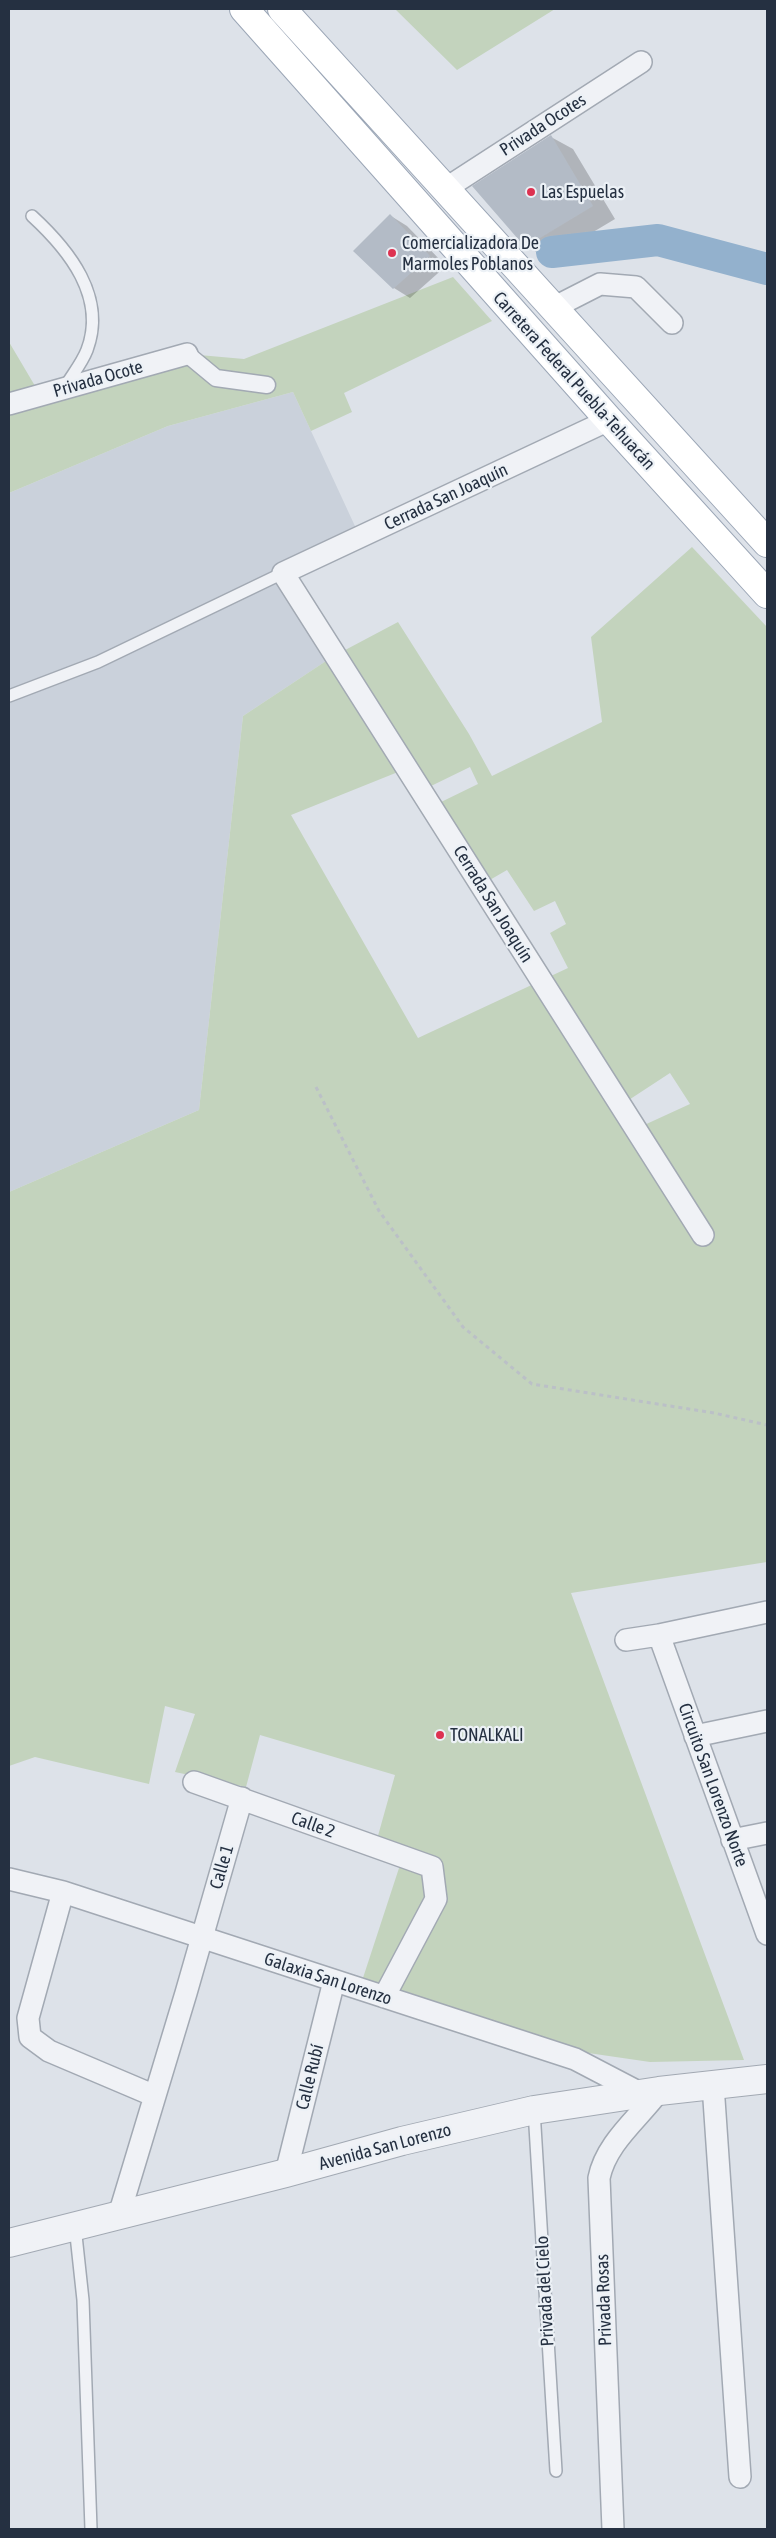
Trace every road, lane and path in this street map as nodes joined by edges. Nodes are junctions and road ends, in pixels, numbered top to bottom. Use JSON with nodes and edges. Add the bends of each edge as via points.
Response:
{"nodes":[{"id":1,"x":244,"y":9,"type":"edge"},
{"id":2,"x":282,"y":9,"type":"edge"},
{"id":3,"x":641,"y":62,"type":"dead end"},
{"id":4,"x":446,"y":189,"type":"junction"},
{"id":5,"x":32,"y":216,"type":"dead end"},
{"id":6,"x":553,"y":308,"type":"junction"},
{"id":7,"x":672,"y":323,"type":"dead end"},
{"id":8,"x":187,"y":354,"type":"joint"},
{"id":9,"x":267,"y":385,"type":"dead end"},
{"id":10,"x":64,"y":388,"type":"junction"},
{"id":11,"x":9,"y":404,"type":"edge"},
{"id":12,"x":609,"y":420,"type":"junction"},
{"id":13,"x":767,"y":544,"type":"edge"},
{"id":14,"x":283,"y":573,"type":"junction"},
{"id":15,"x":767,"y":594,"type":"edge"},
{"id":16,"x":9,"y":696,"type":"edge"},
{"id":17,"x":316,"y":1087,"type":"dead end"},
{"id":18,"x":703,"y":1235,"type":"dead end"},
{"id":19,"x":767,"y":1425,"type":"edge"},
{"id":20,"x":767,"y":1612,"type":"edge"},
{"id":21,"x":659,"y":1635,"type":"junction"},
{"id":22,"x":626,"y":1640,"type":"dead end"},
{"id":23,"x":767,"y":1721,"type":"edge"},
{"id":24,"x":695,"y":1736,"type":"junction"},
{"id":25,"x":194,"y":1782,"type":"dead end"},
{"id":26,"x":242,"y":1798,"type":"junction"},
{"id":27,"x":767,"y":1833,"type":"edge"},
{"id":28,"x":732,"y":1840,"type":"junction"},
{"id":29,"x":9,"y":1879,"type":"edge"},
{"id":30,"x":63,"y":1892,"type":"junction"},
{"id":31,"x":767,"y":1934,"type":"edge"},
{"id":32,"x":202,"y":1937,"type":"junction"},
{"id":33,"x":334,"y":1981,"type":"junction"},
{"id":34,"x":384,"y":1997,"type":"junction"},
{"id":35,"x":767,"y":2079,"type":"edge"},
{"id":36,"x":713,"y":2085,"type":"junction"},
{"id":37,"x":650,"y":2093,"type":"junction"},
{"id":38,"x":155,"y":2096,"type":"junction"},
{"id":39,"x":534,"y":2110,"type":"junction"},
{"id":40,"x":286,"y":2173,"type":"junction"},
{"id":41,"x":118,"y":2215,"type":"junction"},
{"id":42,"x":75,"y":2226,"type":"junction"},
{"id":43,"x":9,"y":2243,"type":"edge"},
{"id":44,"x":556,"y":2471,"type":"dead end"},
{"id":45,"x":740,"y":2476,"type":"dead end"},
{"id":46,"x":91,"y":2529,"type":"edge"},
{"id":47,"x":613,"y":2529,"type":"edge"}],
"edges":[{"from":1,"to":12,"type":"main road","name":"Carretera Federal Puebla-Tehuacán"},
{"from":2,"to":4,"type":"main road","name":"Carretera Federal Puebla-Tehuacán"},
{"from":3,"to":4,"type":"street","name":"Privada Ocotes"},
{"from":4,"to":6,"type":"main road","name":"Carretera Federal Puebla-Tehuacán"},
{"from":5,"to":10,"type":"lane","via":[[62,246],[79,270],[90,298],[94,325],[87,352]]},
{"from":6,"to":7,"type":"street","via":[[600,284],[636,287]]},
{"from":6,"to":13,"type":"main road","name":"Carretera Federal Puebla-Tehuacán"},
{"from":8,"to":9,"type":"street","via":[[216,378]]},
{"from":8,"to":10,"type":"street","name":"Privada Ocote"},
{"from":10,"to":11,"type":"street","name":"Privada Ocote"},
{"from":12,"to":14,"type":"street","name":"Cerrada San Joaquín"},
{"from":12,"to":15,"type":"main road","name":"Carretera Federal Puebla-Tehuacán"},
{"from":14,"to":16,"type":"lane","name":"Cerrada San Joaquín","via":[[98,662]]},
{"from":14,"to":18,"type":"street","name":"Cerrada San Joaquín"},
{"from":17,"to":19,"type":"path","via":[[379,1211],[463,1327],[532,1384],[714,1413]]},
{"from":20,"to":21,"type":"street"},
{"from":21,"to":22,"type":"street"},
{"from":21,"to":24,"type":"street","name":"Circuito San Lorenzo Norte"},
{"from":23,"to":24,"type":"street"},
{"from":24,"to":28,"type":"street","name":"Circuito San Lorenzo Norte"},
{"from":25,"to":26,"type":"street","name":"Calle 2"},
{"from":26,"to":32,"type":"street","name":"Calle 1"},
{"from":26,"to":34,"type":"street","name":"Calle 2","via":[[432,1867],[436,1899]]},
{"from":27,"to":28,"type":"street"},
{"from":28,"to":31,"type":"street","name":"Circuito San Lorenzo Norte"},
{"from":29,"to":30,"type":"street","name":"Galaxia San Lorenzo"},
{"from":30,"to":32,"type":"street","name":"Galaxia San Lorenzo"},
{"from":30,"to":38,"type":"street","via":[[28,2018],[30,2037],[48,2052]]},
{"from":32,"to":33,"type":"street","name":"Galaxia San Lorenzo"},
{"from":32,"to":38,"type":"street","name":"Calle 1"},
{"from":33,"to":34,"type":"street","name":"Galaxia San Lorenzo"},
{"from":33,"to":40,"type":"street","name":"Calle Rubí"},
{"from":34,"to":37,"type":"street","name":"Galaxia San Lorenzo","via":[[575,2059]]},
{"from":35,"to":36,"type":"street","name":"Avenida San Lorenzo"},
{"from":36,"to":37,"type":"street","name":"Avenida San Lorenzo"},
{"from":36,"to":45,"type":"street"},
{"from":37,"to":39,"type":"street","name":"Avenida San Lorenzo"},
{"from":37,"to":47,"type":"street","name":"Privada Rosas","via":[[641,2114],[621,2134],[603,2161],[600,2178]]},
{"from":38,"to":41,"type":"street","name":"Calle 1"},
{"from":39,"to":40,"type":"street","name":"Avenida San Lorenzo"},
{"from":39,"to":44,"type":"lane","name":"Privada del Cielo"},
{"from":40,"to":41,"type":"street","name":"Avenida San Lorenzo"},
{"from":41,"to":42,"type":"street","name":"Avenida San Lorenzo"},
{"from":42,"to":43,"type":"street","name":"Avenida San Lorenzo"},
{"from":42,"to":46,"type":"lane","via":[[83,2300]]}]}
